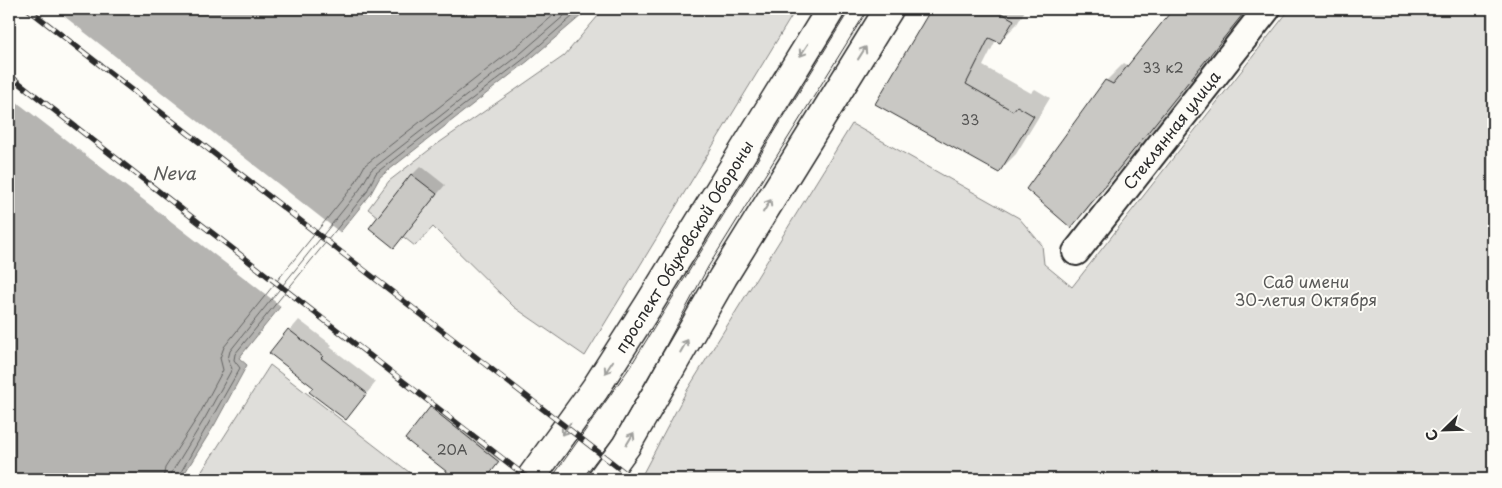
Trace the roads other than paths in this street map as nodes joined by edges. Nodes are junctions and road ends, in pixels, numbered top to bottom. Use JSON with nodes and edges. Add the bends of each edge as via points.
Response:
{"nodes":[{"id":1,"x":830,"y":9,"type":"edge"},
{"id":2,"x":889,"y":9,"type":"edge"},
{"id":3,"x":1267,"y":9,"type":"edge"},
{"id":4,"x":1076,"y":252,"type":"dead end"},
{"id":5,"x":530,"y":479,"type":"edge"},
{"id":6,"x":602,"y":479,"type":"edge"}],
"edges":[{"from":1,"to":5,"type":"main road","name":"проспект Обуховской Обороны","one_way":true,"via":[[648,306],[594,390]]},
{"from":6,"to":2,"type":"main road","one_way":true,"via":[[626,446],[723,277]]},
{"from":3,"to":4,"type":"street","name":"Стеклянная улица"}]}
